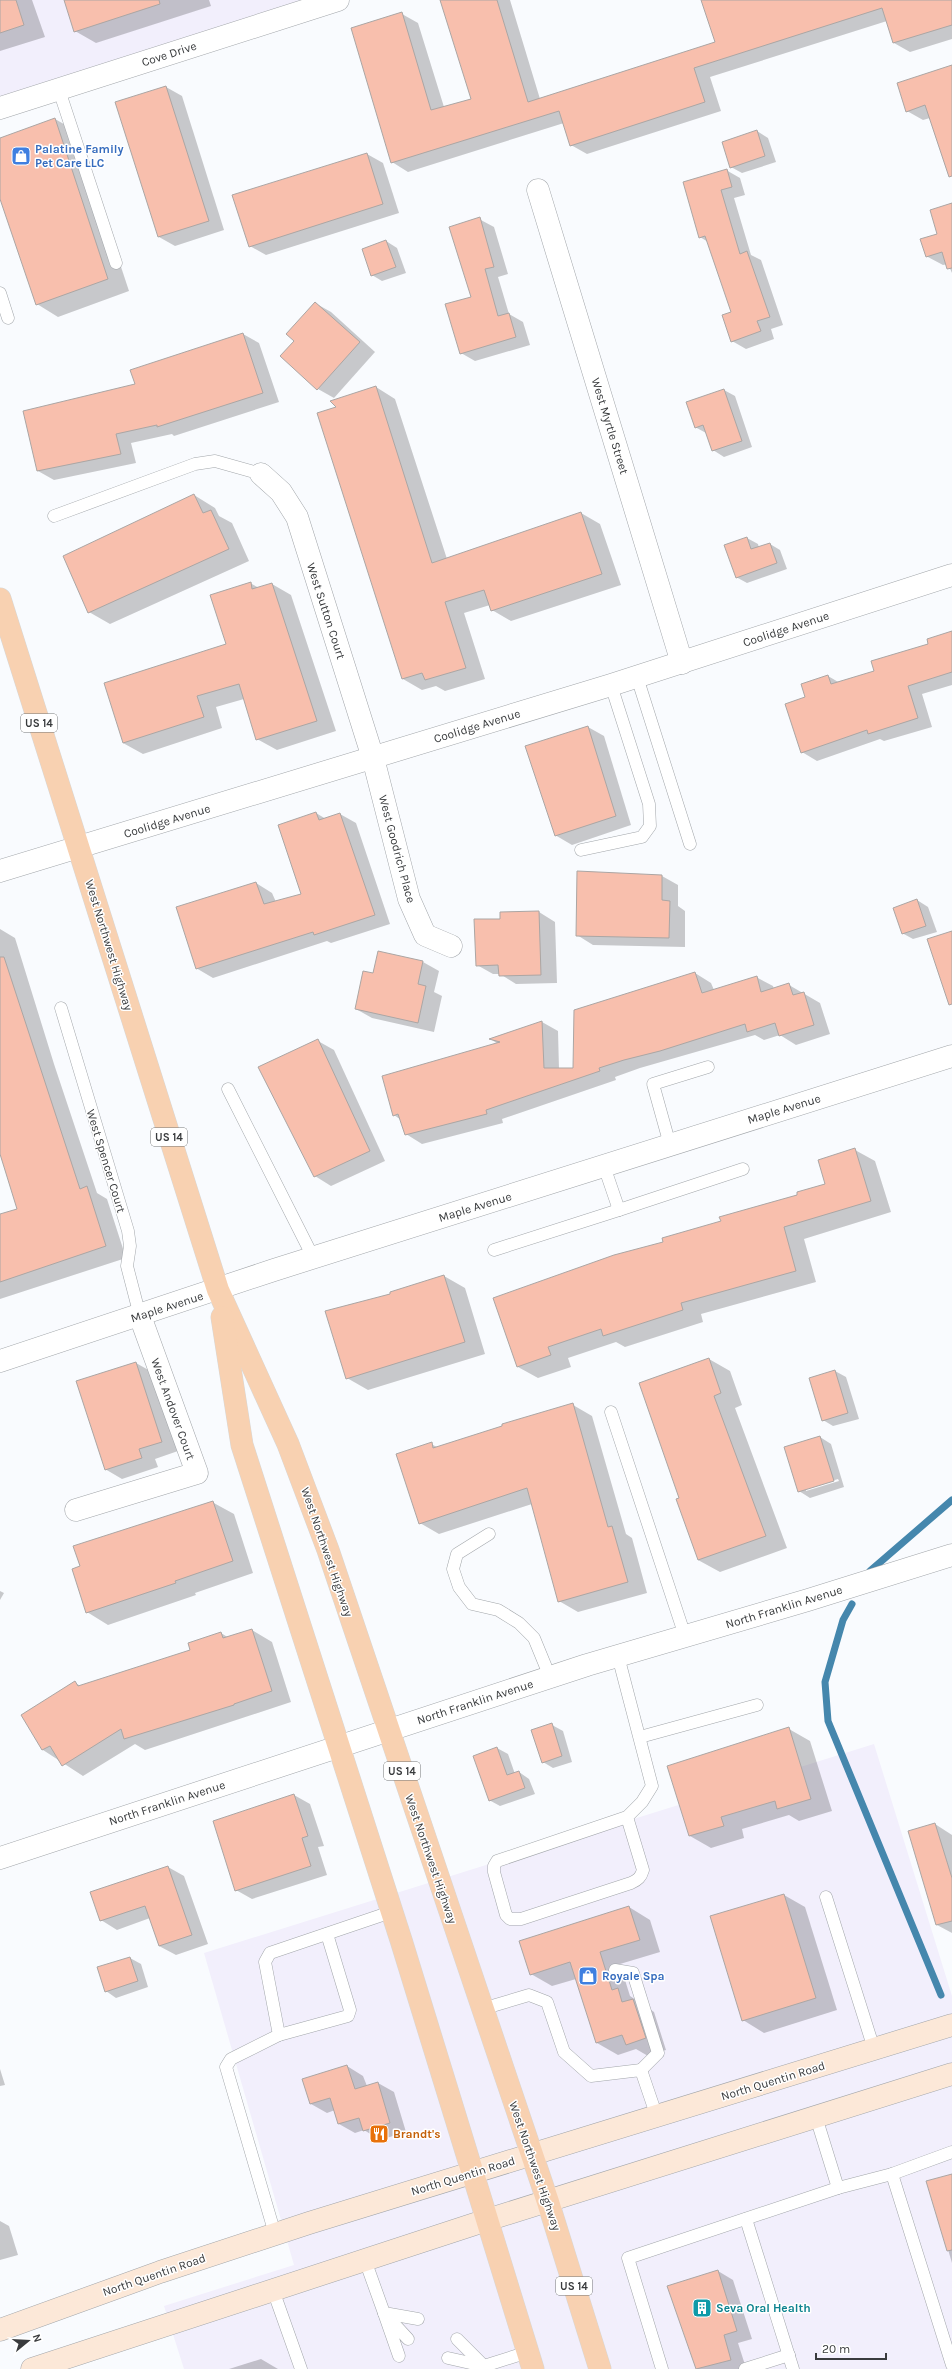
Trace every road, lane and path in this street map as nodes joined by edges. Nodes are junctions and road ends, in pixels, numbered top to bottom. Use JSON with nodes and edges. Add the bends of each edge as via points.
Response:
{"nodes":[{"id":1,"x":338,"y":0,"type":"edge"},
{"id":2,"x":59,"y":90,"type":"junction"},
{"id":3,"x":0,"y":108,"type":"edge"},
{"id":4,"x":538,"y":190,"type":"dead end"},
{"id":5,"x":116,"y":264,"type":"dead end"},
{"id":6,"x":0,"y":293,"type":"edge"},
{"id":7,"x":8,"y":318,"type":"dead end"},
{"id":8,"x":261,"y":474,"type":"joint"},
{"id":9,"x":54,"y":516,"type":"dead end"},
{"id":10,"x":952,"y":575,"type":"edge"},
{"id":11,"x":0,"y":599,"type":"edge"},
{"id":12,"x":5,"y":632,"type":"edge"},
{"id":13,"x":682,"y":662,"type":"junction"},
{"id":14,"x":637,"y":677,"type":"junction"},
{"id":15,"x":611,"y":685,"type":"junction"},
{"id":16,"x":374,"y":758,"type":"junction"},
{"id":17,"x":690,"y":844,"type":"dead end"},
{"id":18,"x":78,"y":848,"type":"junction"},
{"id":19,"x":581,"y":850,"type":"dead end"},
{"id":20,"x":0,"y":871,"type":"edge"},
{"id":21,"x":450,"y":946,"type":"dead end"},
{"id":22,"x":60,"y":1008,"type":"dead end"},
{"id":23,"x":952,"y":1056,"type":"edge"},
{"id":24,"x":708,"y":1067,"type":"dead end"},
{"id":25,"x":228,"y":1089,"type":"dead end"},
{"id":26,"x":670,"y":1145,"type":"junction"},
{"id":27,"x":604,"y":1166,"type":"junction"},
{"id":28,"x":743,"y":1169,"type":"dead end"},
{"id":29,"x":619,"y":1210,"type":"junction"},
{"id":30,"x":494,"y":1250,"type":"dead end"},
{"id":31,"x":313,"y":1257,"type":"junction"},
{"id":32,"x":218,"y":1290,"type":"junction"},
{"id":33,"x":140,"y":1316,"type":"junction"},
{"id":34,"x":0,"y":1361,"type":"edge"},
{"id":35,"x":611,"y":1412,"type":"dead end"},
{"id":36,"x":76,"y":1510,"type":"dead end"},
{"id":37,"x":489,"y":1534,"type":"dead end"},
{"id":38,"x":952,"y":1555,"type":"edge"},
{"id":39,"x":685,"y":1636,"type":"junction"},
{"id":40,"x":618,"y":1656,"type":"junction"},
{"id":41,"x":550,"y":1677,"type":"junction"},
{"id":42,"x":757,"y":1705,"type":"dead end"},
{"id":43,"x":388,"y":1730,"type":"junction"},
{"id":44,"x":640,"y":1737,"type":"junction"},
{"id":45,"x":338,"y":1747,"type":"junction"},
{"id":46,"x":627,"y":1817,"type":"junction"},
{"id":47,"x":0,"y":1858,"type":"edge"},
{"id":48,"x":826,"y":1896,"type":"dead end"},
{"id":49,"x":391,"y":1912,"type":"junction"},
{"id":50,"x":327,"y":1934,"type":"junction"},
{"id":51,"x":615,"y":1970,"type":"dead end"},
{"id":52,"x":482,"y":2010,"type":"junction"},
{"id":53,"x":952,"y":2025,"type":"edge"},
{"id":54,"x":279,"y":2035,"type":"junction"},
{"id":55,"x":874,"y":2049,"type":"junction"},
{"id":56,"x":641,"y":2070,"type":"junction"},
{"id":57,"x":952,"y":2074,"type":"edge"},
{"id":58,"x":657,"y":2117,"type":"junction"},
{"id":59,"x":816,"y":2117,"type":"junction"},
{"id":60,"x":952,"y":2152,"type":"edge"},
{"id":61,"x":531,"y":2155,"type":"junction"},
{"id":62,"x":473,"y":2173,"type":"junction"},
{"id":63,"x":892,"y":2174,"type":"junction"},
{"id":64,"x":838,"y":2188,"type":"junction"},
{"id":65,"x":548,"y":2202,"type":"junction"},
{"id":66,"x":746,"y":2219,"type":"junction"},
{"id":67,"x":487,"y":2220,"type":"junction"},
{"id":68,"x":275,"y":2234,"type":"junction"},
{"id":69,"x":365,"y":2260,"type":"junction"},
{"id":70,"x":273,"y":2290,"type":"junction"},
{"id":71,"x":384,"y":2313,"type":"junction"},
{"id":72,"x":418,"y":2319,"type":"dead end"},
{"id":73,"x":0,"y":2330,"type":"edge"},
{"id":74,"x":408,"y":2339,"type":"dead end"},
{"id":75,"x":457,"y":2339,"type":"dead end"},
{"id":76,"x":789,"y":2355,"type":"junction"},
{"id":77,"x":399,"y":2356,"type":"dead end"},
{"id":78,"x":448,"y":2358,"type":"dead end"},
{"id":79,"x":531,"y":2361,"type":"edge"},
{"id":80,"x":952,"y":2365,"type":"edge"},
{"id":81,"x":479,"y":2368,"type":"edge"},
{"id":82,"x":32,"y":2369,"type":"edge"},
{"id":83,"x":301,"y":2369,"type":"edge"},
{"id":84,"x":600,"y":2369,"type":"edge"},
{"id":85,"x":662,"y":2369,"type":"edge"},
{"id":86,"x":745,"y":2369,"type":"edge"},
{"id":87,"x":793,"y":2369,"type":"edge"}],
"edges":[{"from":1,"to":2,"type":"street","name":"Cove Drive"},
{"from":2,"to":3,"type":"street","name":"Cove Drive"},
{"from":2,"to":5,"type":"lane"},
{"from":4,"to":13,"type":"street","name":"West Myrtle Street"},
{"from":6,"to":7,"type":"lane"},
{"from":8,"to":9,"type":"lane","via":[[215,462],[195,464]]},
{"from":8,"to":16,"type":"street","name":"West Sutton Court","via":[[281,492],[297,517]]},
{"from":10,"to":13,"type":"street","name":"Coolidge Avenue"},
{"from":11,"to":12,"type":"main road","name":"West Northwest Highway","number":"US 14"},
{"from":12,"to":18,"type":"main road","name":"West Northwest Highway","number":"US 14"},
{"from":13,"to":14,"type":"street","name":"Coolidge Avenue"},
{"from":14,"to":15,"type":"street","name":"Coolidge Avenue"},
{"from":14,"to":17,"type":"lane"},
{"from":15,"to":16,"type":"street","name":"Coolidge Avenue"},
{"from":15,"to":19,"type":"lane","via":[[649,804],[650,826],[642,837]]},
{"from":16,"to":18,"type":"street","name":"Coolidge Avenue"},
{"from":16,"to":21,"type":"street","name":"West Goodrich Place","via":[[409,899],[425,935]]},
{"from":18,"to":20,"type":"street","name":"Coolidge Avenue"},
{"from":18,"to":32,"type":"main road","name":"West Northwest Highway","number":"US 14"},
{"from":22,"to":33,"type":"lane","name":"West Spencer Court","via":[[128,1231],[130,1246],[127,1266]]},
{"from":23,"to":26,"type":"street","name":"Maple Avenue"},
{"from":24,"to":26,"type":"lane","via":[[653,1084]]},
{"from":25,"to":31,"type":"lane"},
{"from":26,"to":27,"type":"street","name":"Maple Avenue"},
{"from":27,"to":29,"type":"lane"},
{"from":27,"to":31,"type":"street","name":"Maple Avenue"},
{"from":28,"to":29,"type":"lane"},
{"from":29,"to":30,"type":"lane"},
{"from":31,"to":32,"type":"street","name":"Maple Avenue"},
{"from":32,"to":33,"type":"street","name":"Maple Avenue"},
{"from":32,"to":43,"type":"main road","name":"West Northwest Highway","number":"US 14","via":[[288,1444],[328,1550]]},
{"from":32,"to":45,"type":"main road","name":"West Northwest Highway","number":"US 14","via":[[242,1445]]},
{"from":33,"to":34,"type":"street","name":"Maple Avenue"},
{"from":33,"to":36,"type":"street","name":"West Andover Court","via":[[197,1473]]},
{"from":35,"to":39,"type":"lane"},
{"from":37,"to":41,"type":"lane","via":[[457,1554],[453,1569],[459,1587],[472,1604],[498,1610],[518,1623],[534,1638]]},
{"from":38,"to":39,"type":"street","name":"North Franklin Avenue"},
{"from":39,"to":40,"type":"street","name":"North Franklin Avenue"},
{"from":40,"to":41,"type":"street","name":"North Franklin Avenue"},
{"from":40,"to":44,"type":"lane"},
{"from":41,"to":43,"type":"street","name":"North Franklin Avenue"},
{"from":42,"to":44,"type":"lane"},
{"from":43,"to":45,"type":"street","name":"North Franklin Avenue"},
{"from":43,"to":52,"type":"main road","name":"West Northwest Highway","number":"US 14"},
{"from":44,"to":46,"type":"lane","via":[[652,1786],[642,1802]]},
{"from":45,"to":47,"type":"street","name":"North Franklin Avenue"},
{"from":45,"to":49,"type":"main road","name":"West Northwest Highway","number":"US 14"},
{"from":46,"to":46,"type":"lane","via":[[643,1870],[638,1881],[521,1919],[510,1919],[506,1915],[494,1872],[497,1861]]},
{"from":48,"to":55,"type":"lane"},
{"from":49,"to":50,"type":"lane"},
{"from":49,"to":62,"type":"main road","name":"West Northwest Highway","number":"US 14"},
{"from":50,"to":54,"type":"lane","via":[[270,1953],[266,1962]]},
{"from":50,"to":54,"type":"lane","via":[[350,2010],[348,2016]]},
{"from":51,"to":56,"type":"lane","via":[[633,1973],[658,2053]]},
{"from":52,"to":56,"type":"lane","via":[[529,1995],[547,2002],[564,2052],[591,2076]]},
{"from":52,"to":61,"type":"main road","name":"West Northwest Highway","number":"US 14"},
{"from":53,"to":55,"type":"main road","name":"North Quentin Road"},
{"from":54,"to":68,"type":"lane","via":[[231,2059],[226,2067]]},
{"from":55,"to":58,"type":"main road","name":"North Quentin Road"},
{"from":56,"to":58,"type":"lane"},
{"from":57,"to":59,"type":"main road"},
{"from":58,"to":61,"type":"main road","name":"North Quentin Road"},
{"from":59,"to":64,"type":"lane"},
{"from":59,"to":65,"type":"main road"},
{"from":60,"to":63,"type":"lane"},
{"from":61,"to":62,"type":"main road","name":"North Quentin Road"},
{"from":61,"to":65,"type":"main road","name":"West Northwest Highway","number":"US 14"},
{"from":62,"to":67,"type":"main road","name":"West Northwest Highway","number":"US 14"},
{"from":62,"to":68,"type":"main road","name":"North Quentin Road"},
{"from":63,"to":64,"type":"lane"},
{"from":63,"to":80,"type":"lane"},
{"from":64,"to":66,"type":"lane"},
{"from":65,"to":67,"type":"main road"},
{"from":65,"to":84,"type":"main road","name":"West Northwest Highway","number":"US 14"},
{"from":66,"to":76,"type":"lane"},
{"from":66,"to":85,"type":"lane","via":[[628,2258]]},
{"from":67,"to":69,"type":"main road"},
{"from":67,"to":79,"type":"main road","name":"West Northwest Highway","number":"US 14"},
{"from":68,"to":73,"type":"main road","name":"North Quentin Road","via":[[160,2272]]},
{"from":69,"to":70,"type":"main road"},
{"from":69,"to":71,"type":"lane"},
{"from":70,"to":82,"type":"main road"},
{"from":70,"to":83,"type":"lane"},
{"from":71,"to":72,"type":"lane"},
{"from":71,"to":74,"type":"lane"},
{"from":71,"to":77,"type":"lane"},
{"from":75,"to":81,"type":"lane"},
{"from":76,"to":86,"type":"lane"},
{"from":76,"to":87,"type":"lane"},
{"from":78,"to":81,"type":"lane"},
{"from":79,"to":81,"type":"lane"}]}
